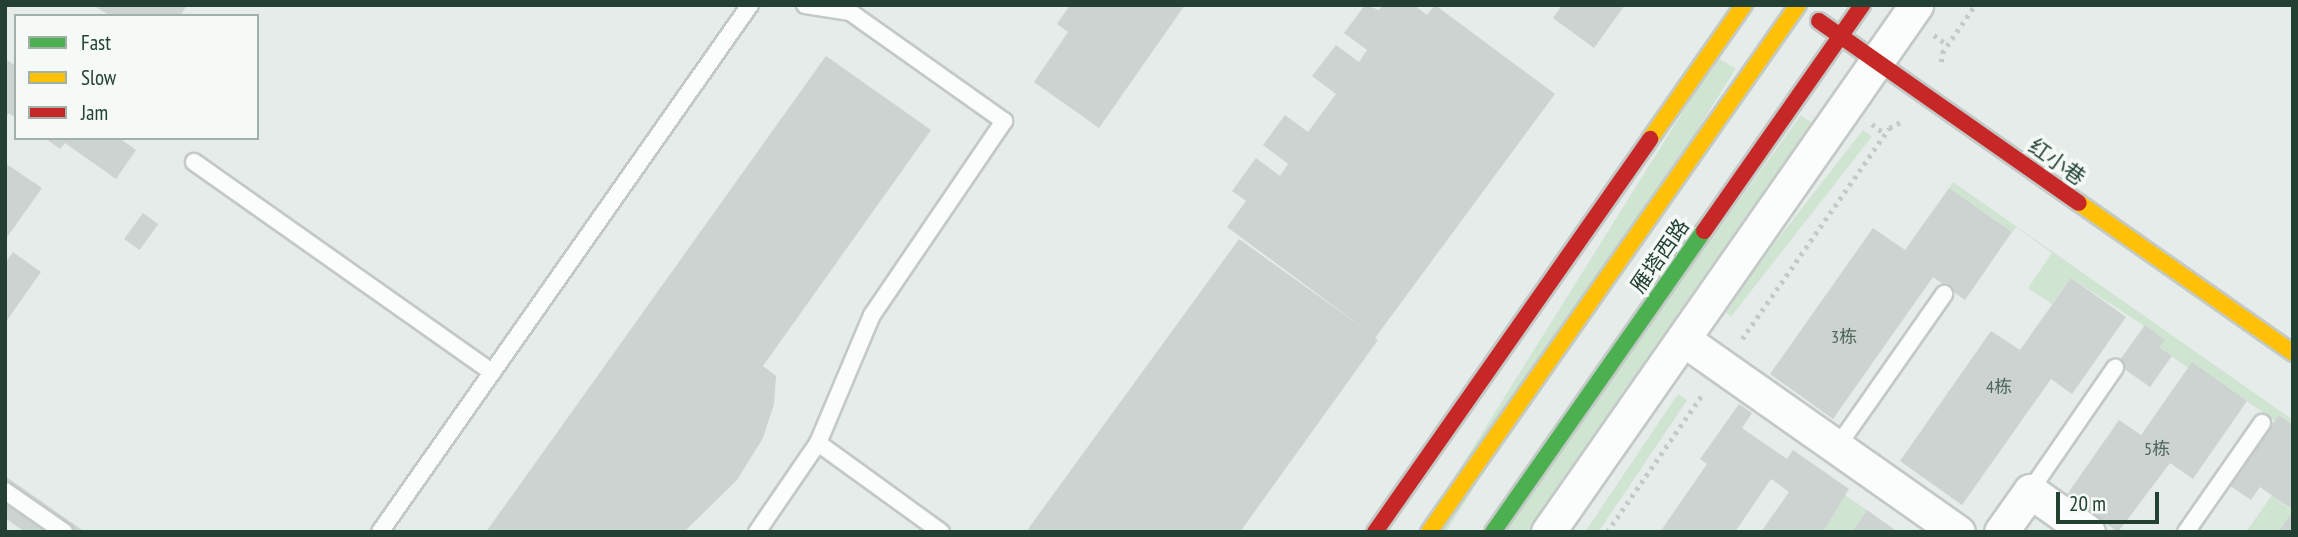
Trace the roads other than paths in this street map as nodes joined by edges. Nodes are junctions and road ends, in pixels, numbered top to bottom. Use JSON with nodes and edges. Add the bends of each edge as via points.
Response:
{"nodes":[{"id":1,"x":750,"y":5,"type":"edge"},
{"id":2,"x":805,"y":5,"type":"edge"},
{"id":3,"x":1744,"y":5,"type":"edge"},
{"id":4,"x":1862,"y":5,"type":"edge"},
{"id":5,"x":1916,"y":5,"type":"edge"},
{"id":6,"x":1797,"y":6,"type":"edge"},
{"id":7,"x":1840,"y":36,"type":"junction"},
{"id":8,"x":1877,"y":62,"type":"junction"},
{"id":9,"x":194,"y":162,"type":"dead end"},
{"id":10,"x":1944,"y":294,"type":"dead end"},
{"id":11,"x":1683,"y":339,"type":"junction"},
{"id":12,"x":2293,"y":353,"type":"edge"},
{"id":13,"x":2115,"y":368,"type":"dead end"},
{"id":14,"x":492,"y":372,"type":"junction"},
{"id":15,"x":2262,"y":423,"type":"dead end"},
{"id":16,"x":818,"y":443,"type":"junction"},
{"id":17,"x":1838,"y":447,"type":"junction"},
{"id":18,"x":5,"y":491,"type":"edge"},
{"id":19,"x":2030,"y":491,"type":"junction"},
{"id":20,"x":64,"y":532,"type":"edge"},
{"id":21,"x":380,"y":532,"type":"edge"},
{"id":22,"x":757,"y":532,"type":"edge"},
{"id":23,"x":941,"y":532,"type":"edge"},
{"id":24,"x":1375,"y":532,"type":"edge"},
{"id":25,"x":1429,"y":532,"type":"edge"},
{"id":26,"x":1493,"y":532,"type":"edge"},
{"id":27,"x":1548,"y":532,"type":"edge"},
{"id":28,"x":1958,"y":532,"type":"edge"},
{"id":29,"x":2001,"y":532,"type":"edge"},
{"id":30,"x":2088,"y":532,"type":"edge"},
{"id":31,"x":2186,"y":532,"type":"edge"}],
"edges":[{"from":1,"to":14,"type":"lane"},
{"from":2,"to":16,"type":"lane","via":[[850,12],[1003,121],[872,315]]},
{"from":3,"to":24,"type":"main road"},
{"from":4,"to":7,"type":"main road","name":"雁塔西路"},
{"from":5,"to":8,"type":"street"},
{"from":6,"to":7,"type":"main road","name":"红小巷"},
{"from":6,"to":25,"type":"main road","name":"雁塔西路"},
{"from":7,"to":8,"type":"main road","name":"红小巷"},
{"from":7,"to":26,"type":"main road","name":"雁塔西路"},
{"from":8,"to":11,"type":"street"},
{"from":8,"to":12,"type":"main road","name":"红小巷"},
{"from":9,"to":14,"type":"lane"},
{"from":10,"to":17,"type":"lane"},
{"from":11,"to":17,"type":"street"},
{"from":11,"to":27,"type":"street"},
{"from":13,"to":19,"type":"lane"},
{"from":14,"to":21,"type":"lane"},
{"from":15,"to":31,"type":"lane"},
{"from":16,"to":22,"type":"lane"},
{"from":16,"to":23,"type":"lane"},
{"from":17,"to":28,"type":"street"},
{"from":18,"to":20,"type":"lane"},
{"from":19,"to":29,"type":"street"},
{"from":19,"to":30,"type":"street"}]}
